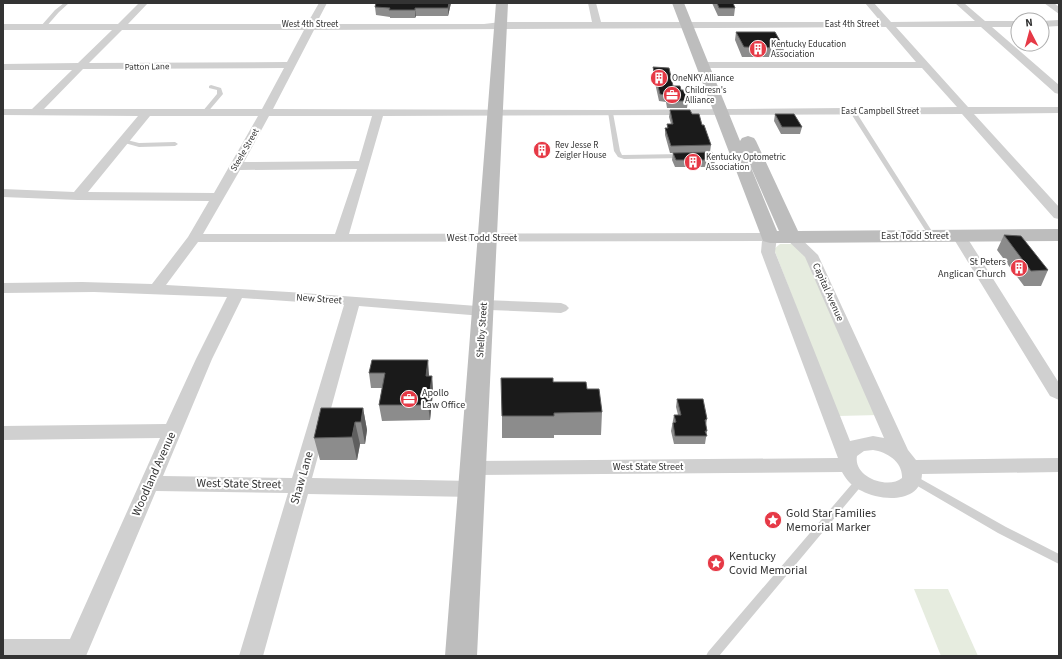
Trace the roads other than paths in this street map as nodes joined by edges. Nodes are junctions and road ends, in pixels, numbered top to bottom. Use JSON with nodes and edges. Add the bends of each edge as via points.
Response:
{"nodes":[{"id":1,"x":67,"y":3,"type":"edge"},
{"id":2,"x":144,"y":3,"type":"edge"},
{"id":3,"x":323,"y":3,"type":"edge"},
{"id":4,"x":502,"y":3,"type":"edge"},
{"id":5,"x":592,"y":3,"type":"edge"},
{"id":6,"x":678,"y":3,"type":"edge"},
{"id":7,"x":691,"y":3,"type":"edge"},
{"id":8,"x":868,"y":3,"type":"edge"},
{"id":9,"x":959,"y":3,"type":"edge"},
{"id":10,"x":1048,"y":3,"type":"edge"},
{"id":11,"x":1059,"y":11,"type":"edge"},
{"id":12,"x":694,"y":24,"type":"junction"},
{"id":13,"x":888,"y":24,"type":"junction"},
{"id":14,"x":983,"y":24,"type":"junction"},
{"id":15,"x":1010,"y":24,"type":"edge"},
{"id":16,"x":597,"y":25,"type":"junction"},
{"id":17,"x":120,"y":26,"type":"junction"},
{"id":18,"x":310,"y":26,"type":"junction"},
{"id":19,"x":500,"y":26,"type":"junction"},
{"id":20,"x":3,"y":27,"type":"edge"},
{"id":21,"x":43,"y":27,"type":"junction"},
{"id":22,"x":290,"y":65,"type":"junction"},
{"id":23,"x":710,"y":65,"type":"junction"},
{"id":24,"x":925,"y":65,"type":"junction"},
{"id":25,"x":3,"y":67,"type":"edge"},
{"id":26,"x":80,"y":67,"type":"junction"},
{"id":27,"x":212,"y":87,"type":"dead end"},
{"id":28,"x":1059,"y":91,"type":"edge"},
{"id":29,"x":1059,"y":110,"type":"edge"},
{"id":30,"x":966,"y":111,"type":"junction"},
{"id":31,"x":3,"y":112,"type":"edge"},
{"id":32,"x":35,"y":112,"type":"junction"},
{"id":33,"x":266,"y":112,"type":"junction"},
{"id":34,"x":379,"y":112,"type":"junction"},
{"id":35,"x":495,"y":112,"type":"junction"},
{"id":36,"x":729,"y":112,"type":"junction"},
{"id":37,"x":853,"y":112,"type":"junction"},
{"id":38,"x":146,"y":113,"type":"junction"},
{"id":39,"x":204,"y":113,"type":"junction"},
{"id":40,"x":610,"y":113,"type":"junction"},
{"id":41,"x":123,"y":141,"type":"junction"},
{"id":42,"x":175,"y":144,"type":"dead end"},
{"id":43,"x":754,"y":154,"type":"junction"},
{"id":44,"x":738,"y":155,"type":"junction"},
{"id":45,"x":690,"y":156,"type":"edge"},
{"id":46,"x":698,"y":156,"type":"edge"},
{"id":47,"x":236,"y":166,"type":"junction"},
{"id":48,"x":364,"y":166,"type":"junction"},
{"id":49,"x":3,"y":194,"type":"edge"},
{"id":50,"x":78,"y":196,"type":"junction"},
{"id":51,"x":217,"y":197,"type":"junction"},
{"id":52,"x":1059,"y":215,"type":"edge"},
{"id":53,"x":1059,"y":235,"type":"edge"},
{"id":54,"x":932,"y":236,"type":"junction"},
{"id":55,"x":959,"y":236,"type":"junction"},
{"id":56,"x":791,"y":237,"type":"junction"},
{"id":57,"x":194,"y":238,"type":"junction"},
{"id":58,"x":341,"y":238,"type":"junction"},
{"id":59,"x":488,"y":238,"type":"junction"},
{"id":60,"x":770,"y":238,"type":"junction"},
{"id":61,"x":3,"y":288,"type":"edge"},
{"id":62,"x":155,"y":290,"type":"junction"},
{"id":63,"x":236,"y":294,"type":"junction"},
{"id":64,"x":353,"y":301,"type":"junction"},
{"id":65,"x":484,"y":308,"type":"junction"},
{"id":66,"x":561,"y":308,"type":"dead end"},
{"id":67,"x":1059,"y":394,"type":"edge"},
{"id":68,"x":173,"y":431,"type":"junction"},
{"id":69,"x":3,"y":433,"type":"edge"},
{"id":70,"x":847,"y":461,"type":"junction"},
{"id":71,"x":1059,"y":464,"type":"edge"},
{"id":72,"x":908,"y":466,"type":"junction"},
{"id":73,"x":473,"y":478,"type":"junction"},
{"id":74,"x":860,"y":481,"type":"junction"},
{"id":75,"x":150,"y":482,"type":"junction"},
{"id":76,"x":299,"y":485,"type":"junction"},
{"id":77,"x":1059,"y":559,"type":"edge"},
{"id":78,"x":3,"y":650,"type":"edge"},
{"id":79,"x":75,"y":653,"type":"edge"},
{"id":80,"x":251,"y":656,"type":"edge"},
{"id":81,"x":461,"y":656,"type":"edge"},
{"id":82,"x":712,"y":656,"type":"edge"}],
"edges":[{"from":1,"to":21,"type":"lane"},
{"from":2,"to":17,"type":"street"},
{"from":3,"to":18,"type":"street","name":"Steele Street"},
{"from":4,"to":19,"type":"main road","name":"Shelby Street"},
{"from":5,"to":16,"type":"street"},
{"from":6,"to":12,"type":"main road","name":"Capital Avenue"},
{"from":7,"to":12,"type":"main road","name":"Capital Avenue"},
{"from":8,"to":13,"type":"street"},
{"from":9,"to":14,"type":"street"},
{"from":10,"to":11,"type":"street"},
{"from":12,"to":13,"type":"street","name":"East 4th Street"},
{"from":12,"to":16,"type":"street","name":"West 4th Street"},
{"from":12,"to":23,"type":"main road","name":"Capital Avenue"},
{"from":13,"to":14,"type":"street","name":"East 4th Street"},
{"from":13,"to":24,"type":"street"},
{"from":14,"to":15,"type":"street","name":"East 4th Street"},
{"from":14,"to":28,"type":"street"},
{"from":16,"to":19,"type":"street","name":"West 4th Street"},
{"from":17,"to":18,"type":"street","name":"West 4th Street"},
{"from":17,"to":21,"type":"street","name":"West 4th Street"},
{"from":17,"to":26,"type":"street"},
{"from":18,"to":19,"type":"street","name":"West 4th Street"},
{"from":18,"to":22,"type":"street","name":"Steele Street"},
{"from":19,"to":35,"type":"main road","name":"Shelby Street"},
{"from":20,"to":21,"type":"street","name":"West 4th Street"},
{"from":22,"to":26,"type":"street","name":"Patton Lane"},
{"from":22,"to":33,"type":"street","name":"Steele Street"},
{"from":23,"to":24,"type":"street"},
{"from":23,"to":36,"type":"main road","name":"Capital Avenue"},
{"from":24,"to":30,"type":"street"},
{"from":25,"to":26,"type":"street","name":"Patton Lane"},
{"from":26,"to":32,"type":"street"},
{"from":27,"to":39,"type":"lane","via":[[219,89],[220,94]]},
{"from":29,"to":30,"type":"street","name":"East Campbell Street"},
{"from":30,"to":37,"type":"street","name":"East Campbell Street"},
{"from":30,"to":52,"type":"street"},
{"from":31,"to":32,"type":"street","name":"East Campbell Street"},
{"from":32,"to":38,"type":"street","name":"East Campbell Street"},
{"from":33,"to":34,"type":"street","name":"East Campbell Street"},
{"from":33,"to":39,"type":"street","name":"East Campbell Street"},
{"from":33,"to":47,"type":"street","name":"Steele Street"},
{"from":34,"to":35,"type":"street","name":"East Campbell Street"},
{"from":34,"to":48,"type":"street"},
{"from":35,"to":40,"type":"street","name":"East Campbell Street"},
{"from":35,"to":59,"type":"main road","name":"Shelby Street"},
{"from":36,"to":37,"type":"street","name":"East Campbell Street"},
{"from":36,"to":40,"type":"street","name":"East Campbell Street"},
{"from":36,"to":43,"type":"main road","name":"Capital Avenue"},
{"from":36,"to":44,"type":"main road","name":"Capital Avenue"},
{"from":37,"to":54,"type":"lane"},
{"from":38,"to":39,"type":"street","name":"East Campbell Street"},
{"from":38,"to":41,"type":"street"},
{"from":40,"to":45,"type":"lane","via":[[620,156]]},
{"from":41,"to":42,"type":"lane","via":[[139,145]]},
{"from":41,"to":50,"type":"street"},
{"from":43,"to":44,"type":"lane"},
{"from":43,"to":56,"type":"main road","name":"Capital Avenue"},
{"from":44,"to":46,"type":"lane"},
{"from":44,"to":60,"type":"main road","name":"Capital Avenue"},
{"from":47,"to":48,"type":"street"},
{"from":47,"to":51,"type":"street","name":"Steele Street"},
{"from":48,"to":58,"type":"street"},
{"from":49,"to":50,"type":"street"},
{"from":50,"to":51,"type":"street"},
{"from":51,"to":57,"type":"street","name":"Steele Street"},
{"from":53,"to":55,"type":"main road","name":"East Todd Street"},
{"from":54,"to":55,"type":"main road","name":"East Todd Street"},
{"from":54,"to":56,"type":"main road","name":"East Todd Street"},
{"from":55,"to":67,"type":"street"},
{"from":56,"to":60,"type":"main road","name":"East Todd Street"},
{"from":56,"to":72,"type":"street","name":"Capital Avenue","via":[[811,255]]},
{"from":57,"to":58,"type":"street","name":"West Todd Street"},
{"from":57,"to":62,"type":"street","name":"Steele Street"},
{"from":58,"to":59,"type":"street","name":"West Todd Street"},
{"from":59,"to":60,"type":"street","name":"West Todd Street"},
{"from":59,"to":65,"type":"main road","name":"Shelby Street"},
{"from":60,"to":70,"type":"street","name":"Capital Avenue","via":[[768,252]]},
{"from":61,"to":62,"type":"street","name":"New Street","via":[[92,287]]},
{"from":62,"to":63,"type":"street","name":"New Street"},
{"from":63,"to":64,"type":"street","name":"New Street"},
{"from":63,"to":68,"type":"street","name":"Woodland Avenue"},
{"from":64,"to":65,"type":"street","name":"New Street"},
{"from":64,"to":76,"type":"street","name":"Shaw Lane"},
{"from":65,"to":66,"type":"street","name":"New Street"},
{"from":65,"to":73,"type":"main road","name":"Shelby Street"},
{"from":68,"to":69,"type":"street"},
{"from":68,"to":75,"type":"street","name":"Woodland Avenue"},
{"from":70,"to":72,"type":"street","via":[[850,451],[856,446],[868,443],[882,445]]},
{"from":70,"to":73,"type":"street","name":"West State Street","via":[[822,466]]},
{"from":70,"to":74,"type":"street","name":"Capital Avenue","via":[[852,473]]},
{"from":71,"to":72,"type":"street"},
{"from":72,"to":74,"type":"street","name":"Capital Avenue","via":[[909,483],[895,491],[876,489]]},
{"from":72,"to":77,"type":"lane","via":[[1002,530]]},
{"from":73,"to":76,"type":"street","name":"West State Street"},
{"from":73,"to":81,"type":"main road","name":"Shelby Street"},
{"from":74,"to":82,"type":"lane"},
{"from":75,"to":76,"type":"street","name":"West State Street"},
{"from":75,"to":79,"type":"street","name":"Woodland Avenue"},
{"from":76,"to":80,"type":"street","name":"Shaw Lane"},
{"from":78,"to":79,"type":"street"}]}
